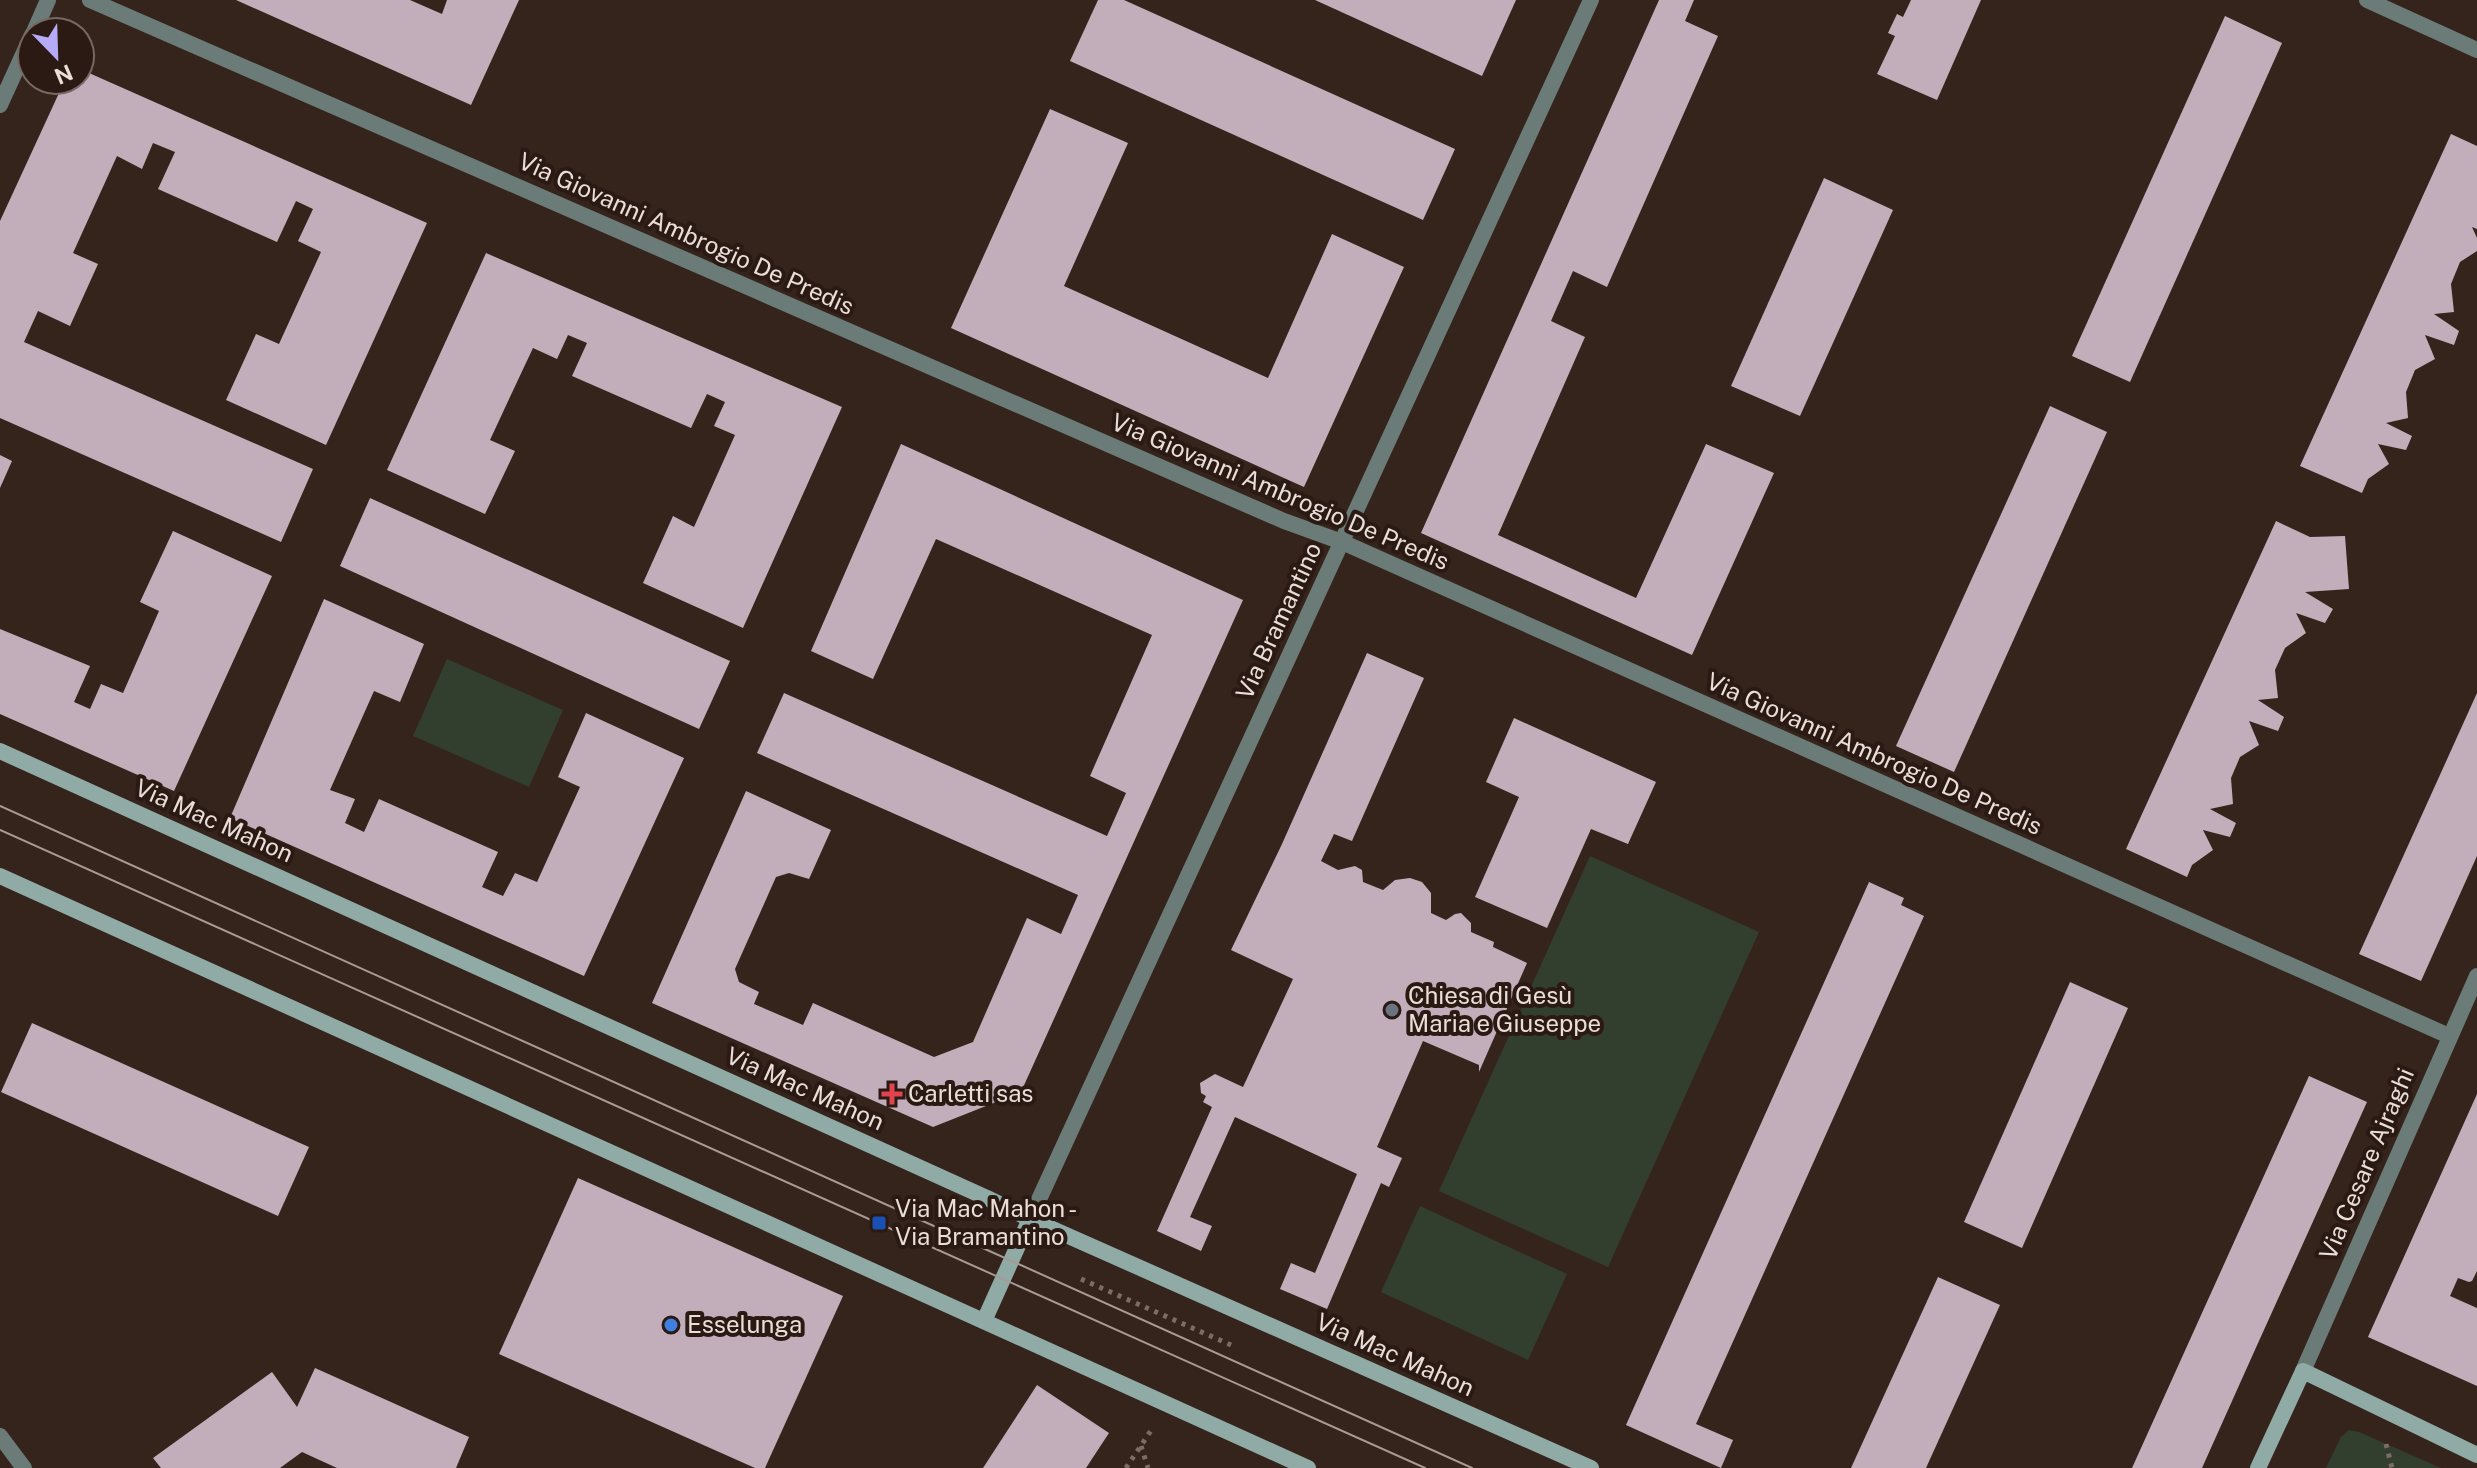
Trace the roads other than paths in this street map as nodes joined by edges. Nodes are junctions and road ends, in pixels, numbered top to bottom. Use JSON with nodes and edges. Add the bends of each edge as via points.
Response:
{"nodes":[{"id":1,"x":90,"y":0,"type":"edge"},
{"id":2,"x":1591,"y":0,"type":"edge"},
{"id":3,"x":2367,"y":0,"type":"edge"},
{"id":4,"x":2477,"y":50,"type":"edge"},
{"id":5,"x":16,"y":71,"type":"edge"},
{"id":6,"x":0,"y":105,"type":"edge"},
{"id":7,"x":1342,"y":542,"type":"junction"},
{"id":8,"x":0,"y":751,"type":"edge"},
{"id":9,"x":0,"y":876,"type":"edge"},
{"id":10,"x":2477,"y":976,"type":"edge"},
{"id":11,"x":2449,"y":1036,"type":"junction"},
{"id":12,"x":1030,"y":1219,"type":"junction"},
{"id":13,"x":984,"y":1321,"type":"junction"},
{"id":14,"x":2303,"y":1371,"type":"junction"},
{"id":15,"x":0,"y":1436,"type":"edge"},
{"id":16,"x":2477,"y":1455,"type":"edge"},
{"id":17,"x":24,"y":1468,"type":"edge"},
{"id":18,"x":1308,"y":1468,"type":"edge"},
{"id":19,"x":1591,"y":1468,"type":"edge"},
{"id":20,"x":2258,"y":1468,"type":"edge"}],
"edges":[{"from":1,"to":7,"type":"street","name":"Via Giovanni Ambrogio De Predis"},
{"from":2,"to":7,"type":"street","name":"Via Bramantino"},
{"from":3,"to":4,"type":"street"},
{"from":5,"to":6,"type":"street"},
{"from":7,"to":11,"type":"street","name":"Via Giovanni Ambrogio De Predis"},
{"from":7,"to":12,"type":"street","name":"Via Bramantino"},
{"from":8,"to":12,"type":"main road","name":"Via Mac Mahon"},
{"from":9,"to":13,"type":"main road"},
{"from":10,"to":11,"type":"street","name":"Via Cesare Ajraghi"},
{"from":11,"to":14,"type":"street","name":"Via Cesare Ajraghi"},
{"from":12,"to":13,"type":"main road"},
{"from":12,"to":19,"type":"main road","name":"Via Mac Mahon"},
{"from":13,"to":18,"type":"main road"},
{"from":14,"to":16,"type":"main road"},
{"from":14,"to":20,"type":"main road"},
{"from":15,"to":17,"type":"street"}]}
